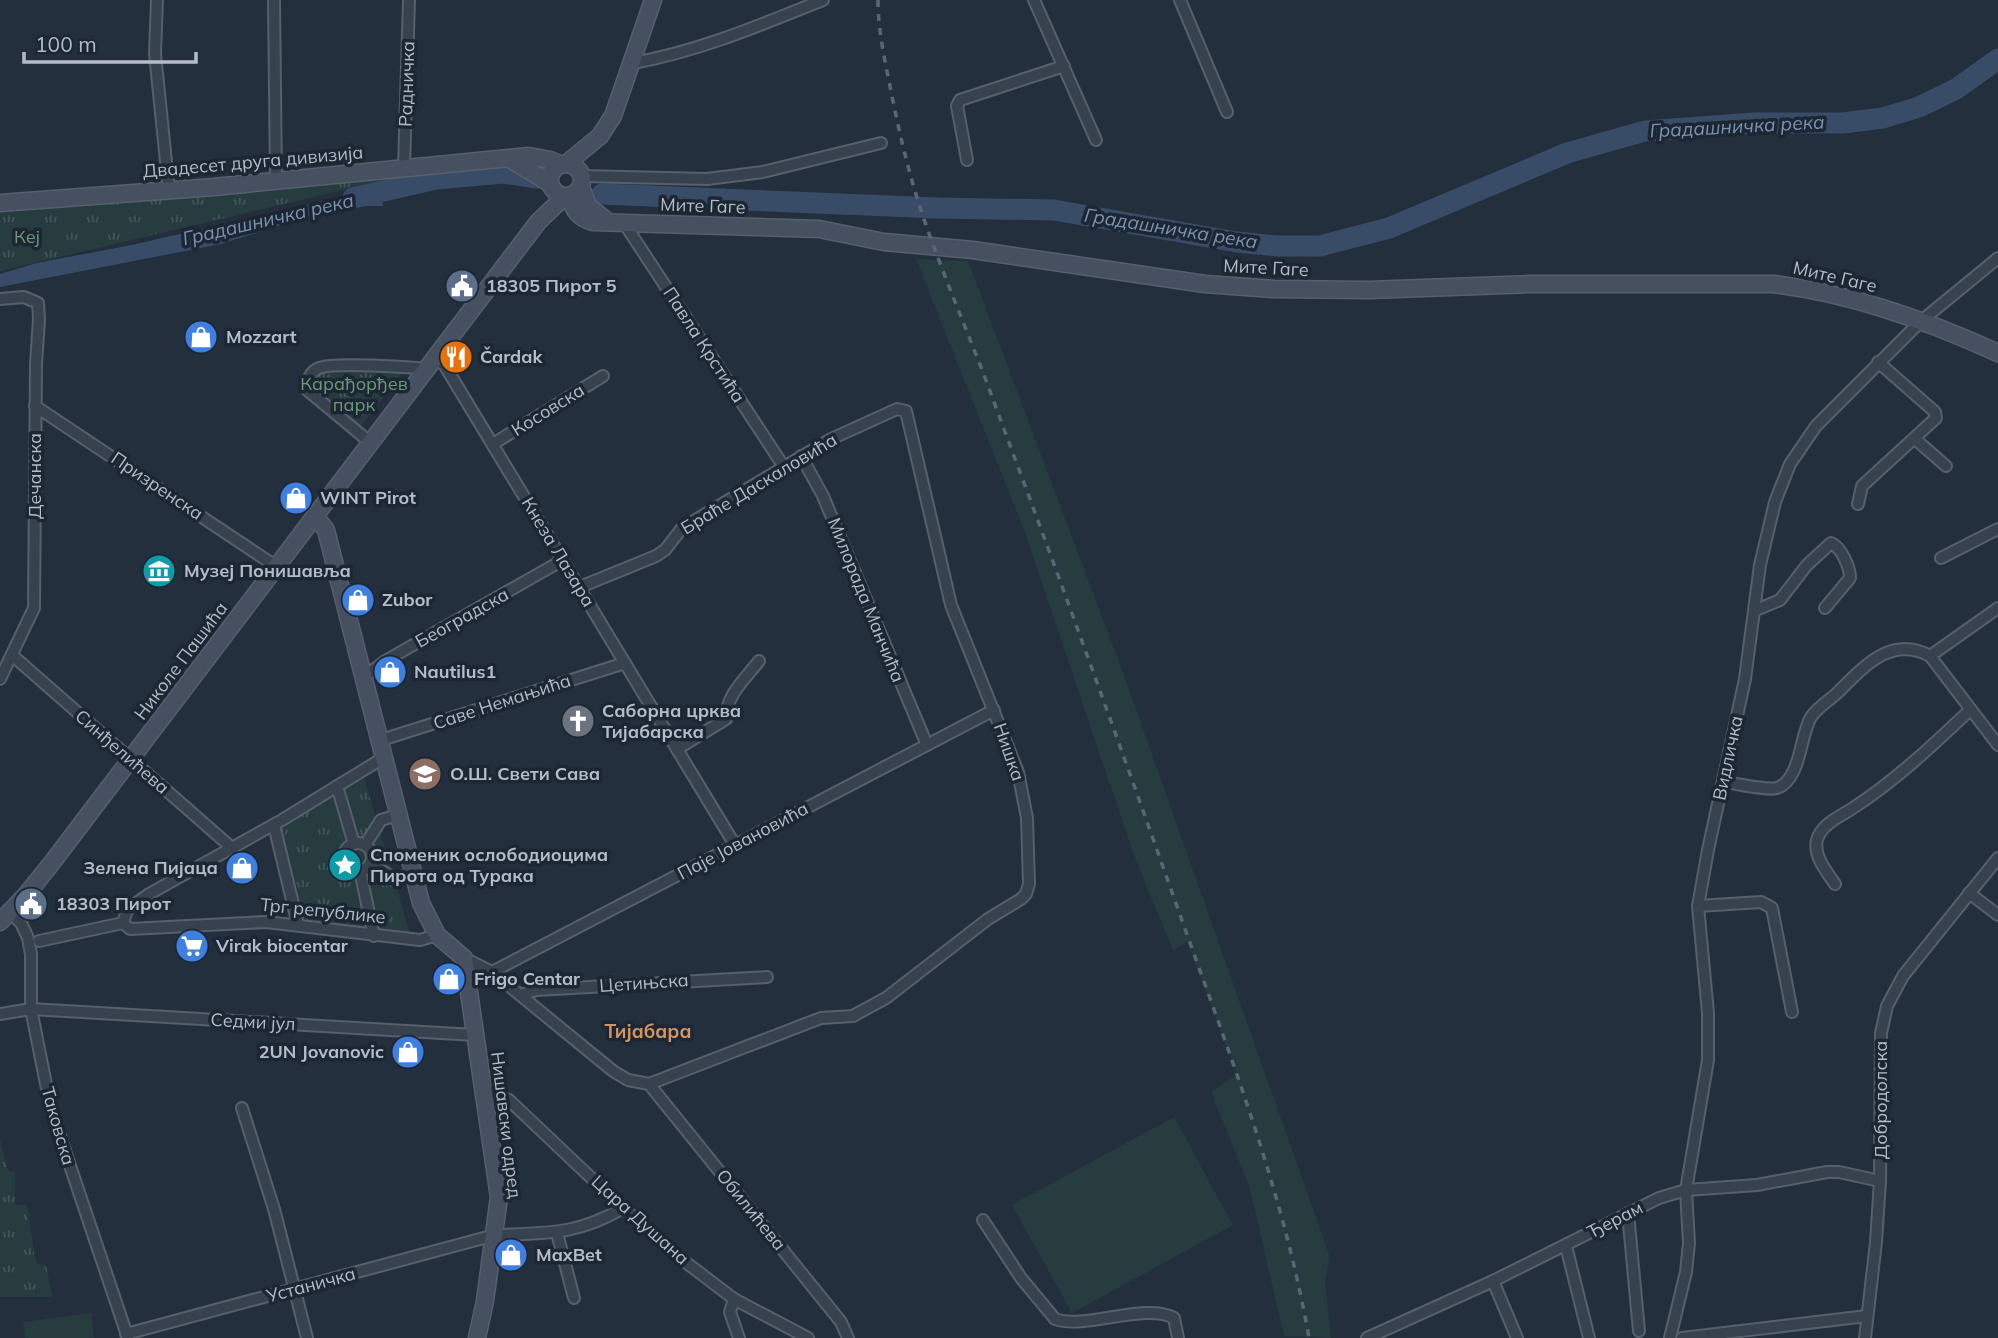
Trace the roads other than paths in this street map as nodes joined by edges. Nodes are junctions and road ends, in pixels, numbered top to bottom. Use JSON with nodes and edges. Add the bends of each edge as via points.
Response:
{"nodes":[{"id":1,"x":157,"y":0,"type":"edge"},
{"id":2,"x":274,"y":0,"type":"edge"},
{"id":3,"x":409,"y":0,"type":"edge"},
{"id":4,"x":653,"y":0,"type":"edge"},
{"id":5,"x":823,"y":0,"type":"edge"},
{"id":6,"x":1034,"y":0,"type":"edge"},
{"id":7,"x":1180,"y":0,"type":"edge"},
{"id":8,"x":632,"y":63,"type":"junction"},
{"id":9,"x":1064,"y":66,"type":"junction"},
{"id":10,"x":1227,"y":112,"type":"dead end"},
{"id":11,"x":1096,"y":140,"type":"dead end"},
{"id":12,"x":881,"y":143,"type":"dead end"},
{"id":13,"x":967,"y":160,"type":"dead end"},
{"id":14,"x":404,"y":167,"type":"junction"},
{"id":15,"x":276,"y":181,"type":"junction"},
{"id":16,"x":568,"y":184,"type":"junction"},
{"id":17,"x":169,"y":191,"type":"junction"},
{"id":18,"x":0,"y":202,"type":"edge"},
{"id":19,"x":545,"y":215,"type":"junction"},
{"id":20,"x":617,"y":223,"type":"junction"},
{"id":21,"x":1998,"y":258,"type":"edge"},
{"id":22,"x":0,"y":299,"type":"edge"},
{"id":23,"x":1920,"y":322,"type":"junction"},
{"id":24,"x":1998,"y":353,"type":"edge"},
{"id":25,"x":1878,"y":362,"type":"junction"},
{"id":26,"x":432,"y":363,"type":"junction"},
{"id":27,"x":603,"y":376,"type":"dead end"},
{"id":28,"x":35,"y":406,"type":"junction"},
{"id":29,"x":906,"y":411,"type":"joint"},
{"id":30,"x":1915,"y":439,"type":"junction"},
{"id":31,"x":371,"y":443,"type":"junction"},
{"id":32,"x":494,"y":444,"type":"junction"},
{"id":33,"x":801,"y":456,"type":"junction"},
{"id":34,"x":1947,"y":466,"type":"dead end"},
{"id":35,"x":784,"y":467,"type":"junction"},
{"id":36,"x":1858,"y":504,"type":"dead end"},
{"id":37,"x":316,"y":517,"type":"junction"},
{"id":38,"x":1998,"y":529,"type":"edge"},
{"id":39,"x":1941,"y":558,"type":"dead end"},
{"id":40,"x":563,"y":560,"type":"junction"},
{"id":41,"x":277,"y":567,"type":"junction"},
{"id":42,"x":580,"y":587,"type":"junction"},
{"id":43,"x":1825,"y":608,"type":"dead end"},
{"id":44,"x":1998,"y":608,"type":"edge"},
{"id":45,"x":1756,"y":610,"type":"junction"},
{"id":46,"x":12,"y":655,"type":"junction"},
{"id":47,"x":1930,"y":656,"type":"junction"},
{"id":48,"x":759,"y":661,"type":"dead end"},
{"id":49,"x":625,"y":663,"type":"junction"},
{"id":50,"x":363,"y":678,"type":"junction"},
{"id":51,"x":0,"y":679,"type":"edge"},
{"id":52,"x":994,"y":710,"type":"junction"},
{"id":53,"x":1970,"y":710,"type":"junction"},
{"id":54,"x":378,"y":741,"type":"junction"},
{"id":55,"x":927,"y":745,"type":"junction"},
{"id":56,"x":1998,"y":745,"type":"edge"},
{"id":57,"x":677,"y":749,"type":"junction"},
{"id":58,"x":383,"y":758,"type":"junction"},
{"id":59,"x":131,"y":760,"type":"junction"},
{"id":60,"x":1723,"y":782,"type":"junction"},
{"id":61,"x":337,"y":786,"type":"junction"},
{"id":62,"x":398,"y":815,"type":"junction"},
{"id":63,"x":274,"y":825,"type":"junction"},
{"id":64,"x":360,"y":844,"type":"junction"},
{"id":65,"x":735,"y":845,"type":"junction"},
{"id":66,"x":232,"y":848,"type":"junction"},
{"id":67,"x":1998,"y":858,"type":"edge"},
{"id":68,"x":371,"y":864,"type":"junction"},
{"id":69,"x":360,"y":872,"type":"junction"},
{"id":70,"x":413,"y":873,"type":"junction"},
{"id":71,"x":1835,"y":884,"type":"dead end"},
{"id":72,"x":1969,"y":893,"type":"junction"},
{"id":73,"x":1698,"y":906,"type":"junction"},
{"id":74,"x":1998,"y":915,"type":"edge"},
{"id":75,"x":5,"y":917,"type":"edge"},
{"id":76,"x":123,"y":923,"type":"junction"},
{"id":77,"x":298,"y":925,"type":"junction"},
{"id":78,"x":437,"y":935,"type":"junction"},
{"id":79,"x":374,"y":936,"type":"junction"},
{"id":80,"x":39,"y":941,"type":"dead end"},
{"id":81,"x":464,"y":958,"type":"junction"},
{"id":82,"x":492,"y":972,"type":"junction"},
{"id":83,"x":767,"y":977,"type":"dead end"},
{"id":84,"x":521,"y":995,"type":"junction"},
{"id":85,"x":31,"y":1009,"type":"junction"},
{"id":86,"x":1792,"y":1012,"type":"dead end"},
{"id":87,"x":0,"y":1014,"type":"edge"},
{"id":88,"x":475,"y":1035,"type":"junction"},
{"id":89,"x":649,"y":1084,"type":"junction"},
{"id":90,"x":482,"y":1088,"type":"junction"},
{"id":91,"x":242,"y":1108,"type":"dead end"},
{"id":92,"x":1880,"y":1181,"type":"junction"},
{"id":93,"x":1686,"y":1190,"type":"junction"},
{"id":94,"x":623,"y":1208,"type":"junction"},
{"id":95,"x":1628,"y":1213,"type":"junction"},
{"id":96,"x":983,"y":1220,"type":"dead end"},
{"id":97,"x":557,"y":1233,"type":"junction"},
{"id":98,"x":495,"y":1235,"type":"junction"},
{"id":99,"x":1566,"y":1246,"type":"junction"},
{"id":100,"x":1493,"y":1282,"type":"junction"},
{"id":101,"x":295,"y":1290,"type":"junction"},
{"id":102,"x":574,"y":1298,"type":"dead end"},
{"id":103,"x":734,"y":1298,"type":"junction"},
{"id":104,"x":1867,"y":1316,"type":"junction"},
{"id":105,"x":1639,"y":1331,"type":"dead end"},
{"id":106,"x":127,"y":1336,"type":"edge"},
{"id":107,"x":307,"y":1338,"type":"edge"},
{"id":108,"x":477,"y":1338,"type":"edge"},
{"id":109,"x":739,"y":1338,"type":"edge"},
{"id":110,"x":808,"y":1338,"type":"edge"},
{"id":111,"x":848,"y":1338,"type":"edge"},
{"id":112,"x":1178,"y":1338,"type":"edge"},
{"id":113,"x":1367,"y":1338,"type":"edge"},
{"id":114,"x":1517,"y":1338,"type":"edge"},
{"id":115,"x":1590,"y":1338,"type":"edge"},
{"id":116,"x":1671,"y":1338,"type":"edge"},
{"id":117,"x":1682,"y":1338,"type":"edge"},
{"id":118,"x":1865,"y":1338,"type":"edge"}],
"edges":[{"from":1,"to":17,"type":"street","via":[[155,54]]},
{"from":2,"to":15,"type":"street"},
{"from":3,"to":14,"type":"street","name":"Радничка"},
{"from":4,"to":8,"type":"main road","name":"Николе Пашића"},
{"from":5,"to":8,"type":"street","via":[[701,47]]},
{"from":6,"to":9,"type":"street"},
{"from":7,"to":10,"type":"street"},
{"from":8,"to":16,"type":"main road","name":"Николе Пашића","via":[[595,151]]},
{"from":9,"to":11,"type":"street"},
{"from":9,"to":13,"type":"street","via":[[960,100],[957,106]]},
{"from":12,"to":16,"type":"street","via":[[763,172]]},
{"from":14,"to":15,"type":"main road","name":"Двадесет друга дивизија"},
{"from":14,"to":16,"type":"main road","name":"Двадесет друга дивизија","via":[[510,159]]},
{"from":15,"to":17,"type":"main road","name":"Двадесет друга дивизија"},
{"from":16,"to":19,"type":"main road"},
{"from":16,"to":19,"type":"main road","name":"Николе Пашића","via":[[541,210]]},
{"from":16,"to":20,"type":"main road","via":[[588,206]]},
{"from":16,"to":20,"type":"main road","name":"Мите Гаге","via":[[586,220]]},
{"from":17,"to":18,"type":"main road","name":"Двадесет друга дивизија"},
{"from":19,"to":26,"type":"main road","name":"Николе Пашића"},
{"from":20,"to":23,"type":"main road","name":"Мите Гаге","via":[[819,229],[884,243],[972,250],[1245,288],[1773,284],[1853,298]]},
{"from":20,"to":35,"type":"street","name":"Павла Крстића"},
{"from":21,"to":23,"type":"street","name":"Видличка"},
{"from":22,"to":28,"type":"street","name":"Дечанска","via":[[24,297],[38,303]]},
{"from":23,"to":24,"type":"main road","name":"Мите Гаге"},
{"from":23,"to":25,"type":"street","name":"Видличка"},
{"from":25,"to":30,"type":"street","via":[[1936,414],[1935,421]]},
{"from":25,"to":45,"type":"street","name":"Видличка","via":[[1816,426],[1790,464],[1765,538]]},
{"from":26,"to":31,"type":"main road","name":"Николе Пашића"},
{"from":26,"to":31,"type":"street","via":[[324,367],[310,376],[307,390]]},
{"from":26,"to":32,"type":"street","name":"Кнеза Лазара","via":[[445,366]]},
{"from":27,"to":32,"type":"street","name":"Косовска"},
{"from":28,"to":41,"type":"street","name":"Призренска"},
{"from":28,"to":46,"type":"street","name":"Дечанска","via":[[35,600]]},
{"from":29,"to":33,"type":"street","name":"Браће Даскаловића","via":[[897,409]]},
{"from":29,"to":52,"type":"street","name":"Нишка","via":[[951,605]]},
{"from":30,"to":34,"type":"street"},
{"from":30,"to":36,"type":"street","via":[[1862,486]]},
{"from":31,"to":37,"type":"main road","name":"Николе Пашића"},
{"from":32,"to":40,"type":"street","name":"Кнеза Лазара"},
{"from":33,"to":35,"type":"street","name":"Браће Даскаловића"},
{"from":33,"to":55,"type":"street","name":"Милорада Манчића","via":[[823,496]]},
{"from":35,"to":42,"type":"street","name":"Браће Даскаловића","via":[[682,528],[656,556]]},
{"from":37,"to":41,"type":"main road","name":"Николе Пашића"},
{"from":37,"to":50,"type":"main road","via":[[326,530]]},
{"from":38,"to":39,"type":"street"},
{"from":40,"to":42,"type":"street","name":"Кнеза Лазара"},
{"from":40,"to":50,"type":"street","name":"Београдска"},
{"from":41,"to":59,"type":"main road","name":"Николе Пашића"},
{"from":42,"to":49,"type":"street","name":"Кнеза Лазара"},
{"from":43,"to":45,"type":"street","via":[[1850,578],[1837,546],[1831,543],[1780,600]]},
{"from":44,"to":47,"type":"street"},
{"from":45,"to":60,"type":"street","name":"Видличка"},
{"from":46,"to":51,"type":"street","name":"Дечанска"},
{"from":46,"to":59,"type":"street","name":"Синђелићева"},
{"from":47,"to":53,"type":"street"},
{"from":47,"to":60,"type":"street","via":[[1919,650],[1898,649],[1869,662],[1813,715],[1784,784],[1775,789]]},
{"from":48,"to":57,"type":"street","via":[[732,695],[726,719]]},
{"from":49,"to":54,"type":"street","name":"Саве Немањића"},
{"from":49,"to":57,"type":"street","name":"Кнеза Лазара"},
{"from":50,"to":54,"type":"main road"},
{"from":52,"to":55,"type":"street","name":"Паје Јовановића"},
{"from":52,"to":89,"type":"street","name":"Нишка","via":[[1026,807],[1026,894],[886,998],[853,1016],[821,1018]]},
{"from":53,"to":56,"type":"street"},
{"from":53,"to":71,"type":"street","via":[[1912,764],[1824,827],[1816,848]]},
{"from":54,"to":58,"type":"main road"},
{"from":55,"to":65,"type":"street","name":"Паје Јовановића"},
{"from":57,"to":65,"type":"street","name":"Кнеза Лазара"},
{"from":58,"to":61,"type":"street"},
{"from":58,"to":62,"type":"main road"},
{"from":59,"to":66,"type":"street","name":"Синђелићева"},
{"from":59,"to":75,"type":"main road","name":"Николе Пашића"},
{"from":60,"to":73,"type":"street","name":"Видличка"},
{"from":61,"to":63,"type":"street"},
{"from":61,"to":64,"type":"street"},
{"from":62,"to":64,"type":"street","via":[[381,820]]},
{"from":62,"to":70,"type":"main road"},
{"from":63,"to":66,"type":"street"},
{"from":63,"to":77,"type":"street"},
{"from":64,"to":68,"type":"street","via":[[372,855]]},
{"from":64,"to":69,"type":"street","via":[[345,852],[345,862]]},
{"from":65,"to":82,"type":"street","name":"Паје Јовановића"},
{"from":66,"to":76,"type":"street","via":[[134,904]]},
{"from":67,"to":72,"type":"street","name":"Добродолска"},
{"from":68,"to":69,"type":"street"},
{"from":68,"to":70,"type":"street","via":[[396,878]]},
{"from":69,"to":79,"type":"street"},
{"from":70,"to":78,"type":"main road"},
{"from":72,"to":74,"type":"street"},
{"from":72,"to":92,"type":"street","name":"Добродолска","via":[[1903,976],[1887,1006],[1881,1033]]},
{"from":73,"to":86,"type":"street","via":[[1761,902],[1772,908]]},
{"from":73,"to":93,"type":"street","name":"Видличка","via":[[1708,1013],[1707,1060]]},
{"from":75,"to":85,"type":"street","name":"Таковска","via":[[21,923],[28,938]]},
{"from":76,"to":77,"type":"street","name":"Трг републике","via":[[130,929],[265,922]]},
{"from":76,"to":80,"type":"street","name":"Трг републике"},
{"from":77,"to":79,"type":"street","name":"Трг републике"},
{"from":78,"to":79,"type":"street","name":"Трг републике","via":[[420,940]]},
{"from":78,"to":81,"type":"main road"},
{"from":81,"to":82,"type":"street"},
{"from":81,"to":88,"type":"main road","name":"Нишавски одред"},
{"from":82,"to":84,"type":"street"},
{"from":83,"to":84,"type":"street","name":"Цетињска","via":[[536,990]]},
{"from":84,"to":89,"type":"street","via":[[613,1071]]},
{"from":85,"to":87,"type":"street","name":"Седми јул"},
{"from":85,"to":88,"type":"street","name":"Седми јул"},
{"from":85,"to":106,"type":"street","name":"Таковска","via":[[51,1109]]},
{"from":88,"to":90,"type":"main road","name":"Нишавски одред"},
{"from":89,"to":111,"type":"street","name":"Обилићева","via":[[841,1322]]},
{"from":90,"to":94,"type":"street","name":"Цара Душана","via":[[509,1100]]},
{"from":90,"to":98,"type":"main road","name":"Нишавски одред","via":[[498,1184]]},
{"from":91,"to":101,"type":"street"},
{"from":92,"to":93,"type":"street","name":"Ђерам","via":[[1826,1172],[1757,1185]]},
{"from":92,"to":104,"type":"street","name":"Добродолска"},
{"from":93,"to":95,"type":"street","name":"Ђерам"},
{"from":93,"to":116,"type":"street","name":"Видличка","via":[[1689,1253]]},
{"from":94,"to":97,"type":"street","name":"Устаничка"},
{"from":94,"to":103,"type":"street","name":"Цара Душана"},
{"from":95,"to":99,"type":"street","name":"Ђерам"},
{"from":95,"to":105,"type":"street"},
{"from":96,"to":112,"type":"street","via":[[1055,1319],[1160,1313],[1174,1318]]},
{"from":97,"to":98,"type":"street","name":"Устаничка"},
{"from":97,"to":102,"type":"street"},
{"from":98,"to":101,"type":"street","name":"Устаничка"},
{"from":98,"to":108,"type":"main road","name":"Нишавски одред"},
{"from":99,"to":100,"type":"street","name":"Ђерам"},
{"from":99,"to":115,"type":"street"},
{"from":100,"to":113,"type":"street","name":"Ђерам"},
{"from":100,"to":114,"type":"street"},
{"from":101,"to":106,"type":"street","name":"Устаничка"},
{"from":101,"to":107,"type":"street"},
{"from":103,"to":109,"type":"street","via":[[730,1312]]},
{"from":103,"to":110,"type":"street","name":"Цара Душана"},
{"from":104,"to":117,"type":"street"},
{"from":104,"to":118,"type":"street","name":"Добродолска"}]}
